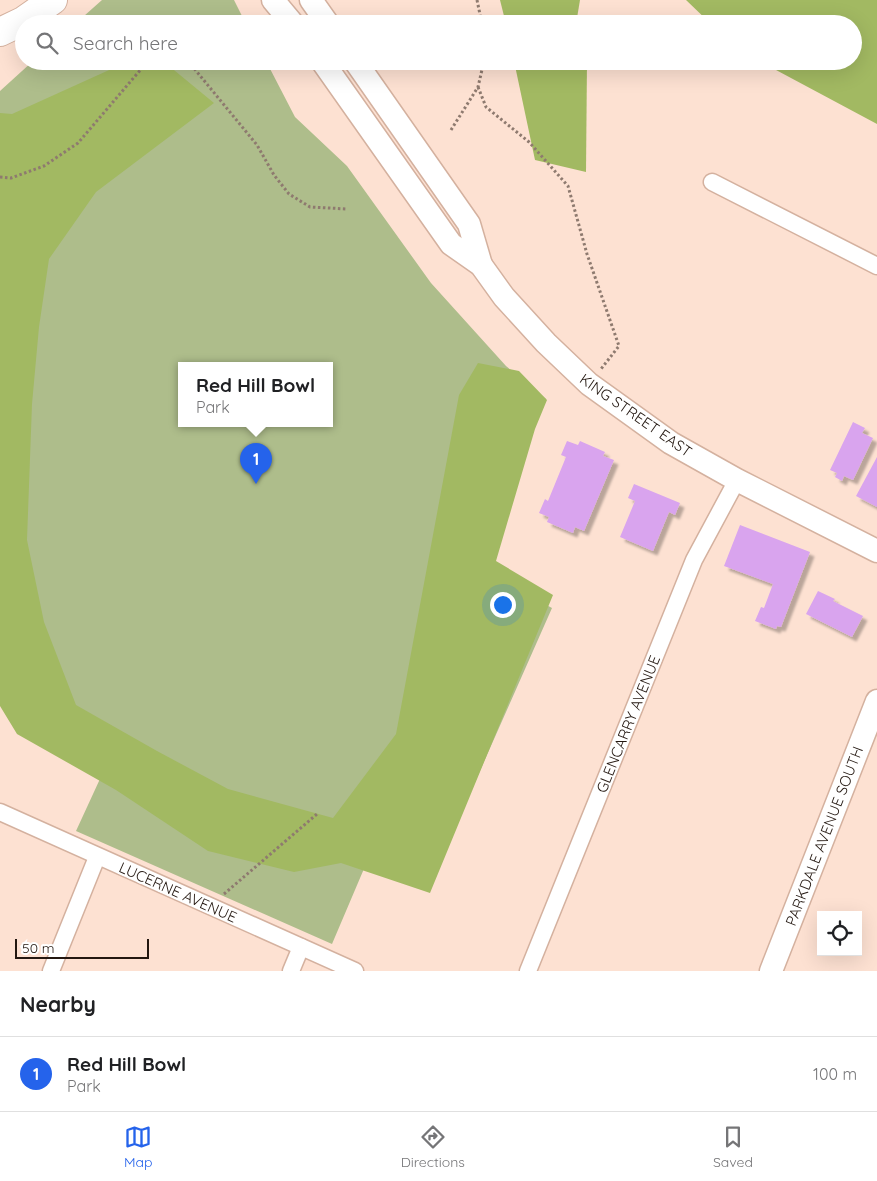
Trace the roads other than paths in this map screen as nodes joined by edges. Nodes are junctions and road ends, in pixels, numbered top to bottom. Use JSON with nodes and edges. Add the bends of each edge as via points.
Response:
{"nodes":[{"id":1,"x":54,"y":0,"type":"edge"},
{"id":2,"x":273,"y":0,"type":"edge"},
{"id":3,"x":311,"y":0,"type":"edge"},
{"id":4,"x":32,"y":15,"type":"edge"},
{"id":5,"x":286,"y":15,"type":"edge"},
{"id":6,"x":322,"y":15,"type":"edge"},
{"id":7,"x":15,"y":25,"type":"edge"},
{"id":8,"x":0,"y":32,"type":"edge"},
{"id":9,"x":328,"y":70,"type":"edge"},
{"id":10,"x":361,"y":70,"type":"edge"},
{"id":11,"x":712,"y":182,"type":"dead end"},
{"id":12,"x":481,"y":265,"type":"junction"},
{"id":13,"x":877,"y":266,"type":"edge"},
{"id":14,"x":737,"y":480,"type":"junction"},
{"id":15,"x":877,"y":551,"type":"edge"},
{"id":16,"x":877,"y":701,"type":"edge"},
{"id":17,"x":0,"y":812,"type":"edge"},
{"id":18,"x":97,"y":857,"type":"junction"},
{"id":19,"x":301,"y":947,"type":"junction"},
{"id":20,"x":51,"y":971,"type":"edge"},
{"id":21,"x":291,"y":971,"type":"edge"},
{"id":22,"x":355,"y":971,"type":"edge"},
{"id":23,"x":528,"y":971,"type":"edge"},
{"id":24,"x":771,"y":971,"type":"edge"}],
"edges":[{"from":1,"to":4,"type":"highway"},
{"from":2,"to":5,"type":"main road"},
{"from":3,"to":6,"type":"main road"},
{"from":7,"to":8,"type":"highway"},
{"from":9,"to":12,"type":"main road","name":"KING STREET EAST","via":[[450,244]]},
{"from":10,"to":12,"type":"main road","name":"KING STREET EAST","via":[[469,224]]},
{"from":11,"to":13,"type":"street"},
{"from":12,"to":14,"type":"main road","name":"KING STREET EAST","via":[[504,298],[589,384],[671,443]]},
{"from":14,"to":15,"type":"main road","name":"KING STREET EAST"},
{"from":14,"to":23,"type":"street","name":"GLENCARRY AVENUE","via":[[694,560]]},
{"from":16,"to":24,"type":"main road","name":"PARKDALE AVENUE SOUTH"},
{"from":17,"to":18,"type":"street","name":"LUCERNE AVENUE"},
{"from":18,"to":19,"type":"street","name":"LUCERNE AVENUE"},
{"from":18,"to":20,"type":"street"},
{"from":19,"to":21,"type":"street"},
{"from":19,"to":22,"type":"street","name":"LUCERNE AVENUE"}]}
